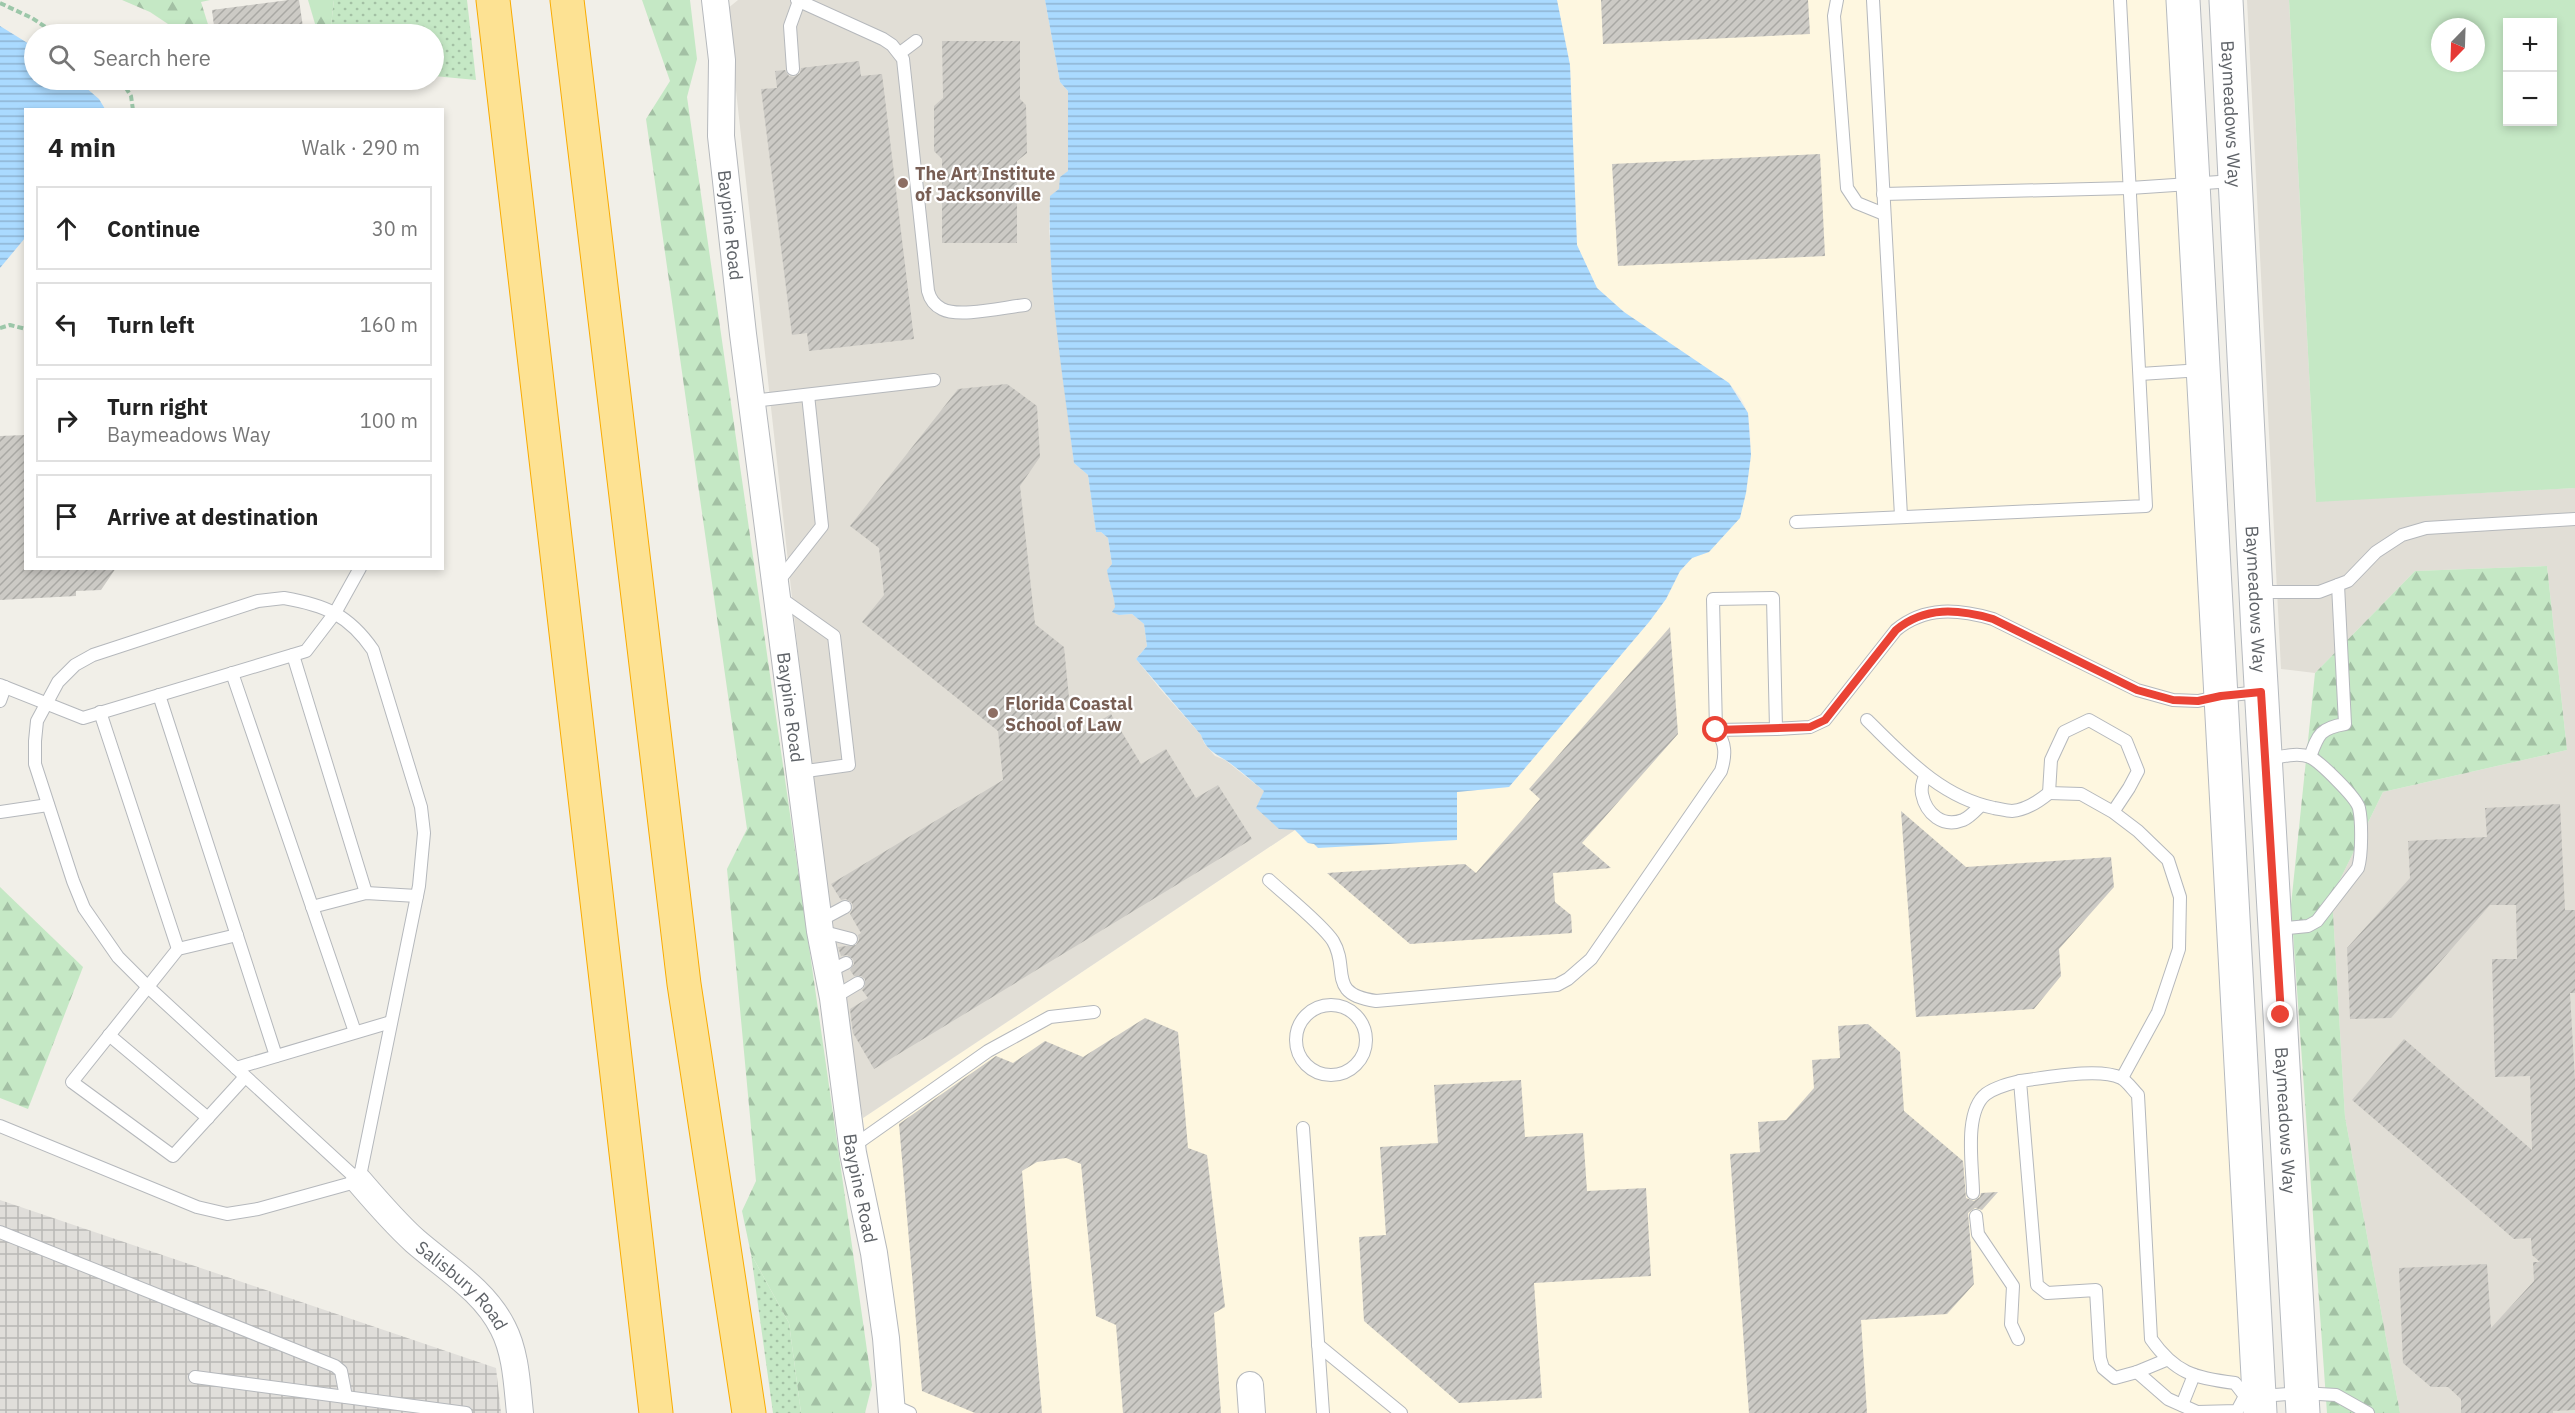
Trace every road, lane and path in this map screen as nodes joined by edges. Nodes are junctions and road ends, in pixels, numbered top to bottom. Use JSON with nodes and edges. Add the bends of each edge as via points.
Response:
{"nodes":[{"id":1,"x":493,"y":0,"type":"edge"},
{"id":2,"x":567,"y":0,"type":"edge"},
{"id":3,"x":715,"y":0,"type":"edge"},
{"id":4,"x":798,"y":0,"type":"edge"},
{"id":5,"x":1837,"y":0,"type":"edge"},
{"id":6,"x":1873,"y":0,"type":"edge"},
{"id":7,"x":2120,"y":0,"type":"edge"},
{"id":8,"x":2183,"y":0,"type":"edge"},
{"id":9,"x":2226,"y":0,"type":"edge"},
{"id":10,"x":0,"y":3,"type":"edge"},
{"id":11,"x":41,"y":24,"type":"edge"},
{"id":12,"x":916,"y":41,"type":"dead end"},
{"id":13,"x":900,"y":53,"type":"junction"},
{"id":14,"x":793,"y":69,"type":"dead end"},
{"id":15,"x":127,"y":90,"type":"edge"},
{"id":16,"x":133,"y":108,"type":"edge"},
{"id":17,"x":2235,"y":180,"type":"junction"},
{"id":18,"x":2194,"y":183,"type":"junction"},
{"id":19,"x":2130,"y":188,"type":"junction"},
{"id":20,"x":1883,"y":194,"type":"junction"},
{"id":21,"x":1884,"y":214,"type":"junction"},
{"id":22,"x":1025,"y":305,"type":"dead end"},
{"id":23,"x":0,"y":328,"type":"edge"},
{"id":24,"x":24,"y":329,"type":"edge"},
{"id":25,"x":2203,"y":370,"type":"junction"},
{"id":26,"x":2140,"y":374,"type":"junction"},
{"id":27,"x":934,"y":380,"type":"dead end"},
{"id":28,"x":808,"y":394,"type":"junction"},
{"id":29,"x":752,"y":401,"type":"junction"},
{"id":30,"x":1901,"y":516,"type":"junction"},
{"id":31,"x":2575,"y":519,"type":"edge"},
{"id":32,"x":1796,"y":522,"type":"dead end"},
{"id":33,"x":359,"y":570,"type":"edge"},
{"id":34,"x":2338,"y":585,"type":"junction"},
{"id":35,"x":777,"y":590,"type":"junction"},
{"id":36,"x":2256,"y":592,"type":"junction"},
{"id":37,"x":335,"y":613,"type":"junction"},
{"id":38,"x":293,"y":655,"type":"junction"},
{"id":39,"x":232,"y":673,"type":"junction"},
{"id":40,"x":3,"y":686,"type":"edge"},
{"id":41,"x":2261,"y":692,"type":"junction"},
{"id":42,"x":159,"y":695,"type":"junction"},
{"id":43,"x":2221,"y":696,"type":"junction"},
{"id":44,"x":0,"y":701,"type":"edge"},
{"id":45,"x":45,"y":704,"type":"junction"},
{"id":46,"x":100,"y":712,"type":"junction"},
{"id":47,"x":1867,"y":720,"type":"dead end"},
{"id":48,"x":1776,"y":729,"type":"junction"},
{"id":49,"x":1716,"y":730,"type":"junction"},
{"id":50,"x":2310,"y":757,"type":"junction"},
{"id":51,"x":2265,"y":759,"type":"junction"},
{"id":52,"x":799,"y":772,"type":"junction"},
{"id":53,"x":1924,"y":776,"type":"junction"},
{"id":54,"x":2049,"y":793,"type":"junction"},
{"id":55,"x":48,"y":805,"type":"junction"},
{"id":56,"x":1981,"y":805,"type":"junction"},
{"id":57,"x":0,"y":812,"type":"edge"},
{"id":58,"x":2113,"y":812,"type":"junction"},
{"id":59,"x":1269,"y":880,"type":"dead end"},
{"id":60,"x":366,"y":893,"type":"junction"},
{"id":61,"x":417,"y":896,"type":"junction"},
{"id":62,"x":845,"y":906,"type":"dead end"},
{"id":63,"x":312,"y":908,"type":"junction"},
{"id":64,"x":820,"y":926,"type":"junction"},
{"id":65,"x":2276,"y":929,"type":"junction"},
{"id":66,"x":237,"y":934,"type":"junction"},
{"id":67,"x":851,"y":939,"type":"dead end"},
{"id":68,"x":178,"y":949,"type":"junction"},
{"id":69,"x":858,"y":983,"type":"dead end"},
{"id":70,"x":147,"y":986,"type":"junction"},
{"id":71,"x":1353,"y":994,"type":"junction"},
{"id":72,"x":833,"y":998,"type":"junction"},
{"id":73,"x":1346,"y":1008,"type":"junction"},
{"id":74,"x":1094,"y":1012,"type":"dead end"},
{"id":75,"x":391,"y":1022,"type":"junction"},
{"id":76,"x":355,"y":1032,"type":"junction"},
{"id":77,"x":109,"y":1035,"type":"junction"},
{"id":78,"x":276,"y":1056,"type":"junction"},
{"id":79,"x":236,"y":1068,"type":"junction"},
{"id":80,"x":245,"y":1077,"type":"junction"},
{"id":81,"x":2122,"y":1078,"type":"junction"},
{"id":82,"x":2020,"y":1080,"type":"junction"},
{"id":83,"x":208,"y":1118,"type":"junction"},
{"id":84,"x":0,"y":1126,"type":"edge"},
{"id":85,"x":1303,"y":1128,"type":"dead end"},
{"id":86,"x":852,"y":1147,"type":"junction"},
{"id":87,"x":358,"y":1181,"type":"junction"},
{"id":88,"x":1974,"y":1193,"type":"dead end"},
{"id":89,"x":1976,"y":1216,"type":"dead end"},
{"id":90,"x":0,"y":1232,"type":"edge"},
{"id":91,"x":2018,"y":1339,"type":"dead end"},
{"id":92,"x":1318,"y":1345,"type":"junction"},
{"id":93,"x":2166,"y":1360,"type":"junction"},
{"id":94,"x":2137,"y":1372,"type":"junction"},
{"id":95,"x":2194,"y":1375,"type":"junction"},
{"id":96,"x":195,"y":1377,"type":"dead end"},
{"id":97,"x":1250,"y":1385,"type":"dead end"},
{"id":98,"x":346,"y":1397,"type":"junction"},
{"id":99,"x":2255,"y":1402,"type":"edge"},
{"id":100,"x":2303,"y":1403,"type":"edge"},
{"id":101,"x":2182,"y":1405,"type":"junction"},
{"id":102,"x":2355,"y":1409,"type":"edge"},
{"id":103,"x":898,"y":1410,"type":"edge"},
{"id":104,"x":466,"y":1413,"type":"edge"},
{"id":105,"x":520,"y":1413,"type":"edge"},
{"id":106,"x":657,"y":1413,"type":"edge"},
{"id":107,"x":749,"y":1413,"type":"edge"},
{"id":108,"x":1252,"y":1413,"type":"edge"},
{"id":109,"x":1323,"y":1413,"type":"edge"},
{"id":110,"x":1401,"y":1413,"type":"edge"},
{"id":111,"x":2368,"y":1413,"type":"edge"}],
"edges":[{"from":1,"to":106,"type":"highway"},
{"from":2,"to":107,"type":"highway","via":[[684,984]]},
{"from":3,"to":29,"type":"street","name":"Baypine Road","via":[[722,60],[721,136]]},
{"from":4,"to":13,"type":"lane","via":[[884,39]]},
{"from":4,"to":14,"type":"lane","via":[[790,26]]},
{"from":5,"to":21,"type":"lane","via":[[1834,16],[1846,188],[1857,203]]},
{"from":6,"to":20,"type":"lane"},
{"from":7,"to":19,"type":"lane"},
{"from":8,"to":18,"type":"street"},
{"from":9,"to":17,"type":"street","name":"Baymeadows Way"},
{"from":10,"to":11,"type":"path"},
{"from":12,"to":13,"type":"lane"},
{"from":13,"to":22,"type":"lane","via":[[906,73],[931,299],[942,309],[959,312]]},
{"from":15,"to":16,"type":"path"},
{"from":17,"to":18,"type":"lane"},
{"from":17,"to":36,"type":"street","name":"Baymeadows Way"},
{"from":18,"to":19,"type":"lane"},
{"from":18,"to":25,"type":"street"},
{"from":19,"to":20,"type":"lane"},
{"from":19,"to":26,"type":"lane"},
{"from":20,"to":21,"type":"lane"},
{"from":21,"to":30,"type":"lane"},
{"from":23,"to":24,"type":"path"},
{"from":25,"to":26,"type":"lane"},
{"from":25,"to":43,"type":"street"},
{"from":26,"to":30,"type":"lane","via":[[2146,506]]},
{"from":27,"to":28,"type":"lane"},
{"from":28,"to":29,"type":"lane"},
{"from":28,"to":35,"type":"lane","via":[[822,526]]},
{"from":29,"to":35,"type":"street","name":"Baypine Road"},
{"from":30,"to":32,"type":"lane"},
{"from":31,"to":34,"type":"lane","via":[[2426,528],[2402,535],[2376,552],[2348,581]]},
{"from":33,"to":37,"type":"lane"},
{"from":34,"to":36,"type":"lane","via":[[2319,592]]},
{"from":34,"to":50,"type":"lane","via":[[2345,724],[2331,726],[2318,735]]},
{"from":35,"to":52,"type":"street","name":"Baypine Road"},
{"from":35,"to":52,"type":"lane","via":[[834,636],[849,765]]},
{"from":36,"to":41,"type":"street","name":"Baymeadows Way"},
{"from":37,"to":38,"type":"lane","via":[[306,651]]},
{"from":37,"to":45,"type":"lane","via":[[309,602],[284,598],[258,601],[93,655],[75,664]]},
{"from":37,"to":61,"type":"lane","via":[[359,629],[373,650],[421,807],[424,833]]},
{"from":38,"to":39,"type":"lane"},
{"from":38,"to":60,"type":"lane"},
{"from":39,"to":42,"type":"lane"},
{"from":39,"to":63,"type":"lane"},
{"from":40,"to":44,"type":"lane"},
{"from":40,"to":45,"type":"lane"},
{"from":41,"to":43,"type":"lane"},
{"from":41,"to":51,"type":"street","name":"Baymeadows Way"},
{"from":42,"to":46,"type":"lane"},
{"from":42,"to":66,"type":"lane"},
{"from":43,"to":48,"type":"lane","via":[[2198,701],[2145,693],[1993,619],[1972,613],[1936,611],[1909,620],[1896,630],[1825,720],[1810,727]]},
{"from":43,"to":99,"type":"street"},
{"from":45,"to":46,"type":"lane","via":[[82,718]]},
{"from":45,"to":55,"type":"lane","via":[[37,721],[35,764]]},
{"from":46,"to":68,"type":"lane"},
{"from":47,"to":53,"type":"lane"},
{"from":48,"to":49,"type":"lane"},
{"from":48,"to":49,"type":"lane","via":[[1773,598],[1713,599]]},
{"from":49,"to":71,"type":"lane","via":[[1725,750],[1721,771],[1591,959],[1568,979],[1542,988],[1376,1001]]},
{"from":50,"to":51,"type":"lane"},
{"from":50,"to":65,"type":"lane","via":[[2359,807],[2361,859],[2317,921],[2308,926]]},
{"from":51,"to":65,"type":"street","name":"Baymeadows Way"},
{"from":52,"to":64,"type":"street","name":"Baypine Road"},
{"from":53,"to":56,"type":"lane"},
{"from":53,"to":56,"type":"lane","via":[[1921,792],[1935,818],[1952,823],[1965,819]]},
{"from":54,"to":56,"type":"lane","via":[[2035,804],[2012,811]]},
{"from":54,"to":58,"type":"lane","via":[[2081,794]]},
{"from":54,"to":58,"type":"lane","via":[[2051,760],[2064,732],[2089,720],[2126,741],[2138,771]]},
{"from":55,"to":57,"type":"lane"},
{"from":55,"to":70,"type":"lane","via":[[84,908],[118,957]]},
{"from":58,"to":81,"type":"lane","via":[[2168,860],[2180,897],[2179,949],[2158,1012]]},
{"from":59,"to":71,"type":"lane","via":[[1333,942],[1341,980]]},
{"from":60,"to":61,"type":"lane"},
{"from":60,"to":63,"type":"lane"},
{"from":61,"to":75,"type":"lane"},
{"from":62,"to":64,"type":"lane"},
{"from":63,"to":76,"type":"lane"},
{"from":64,"to":67,"type":"lane"},
{"from":64,"to":72,"type":"street","name":"Baypine Road","via":[[837,968]]},
{"from":65,"to":100,"type":"street","name":"Baymeadows Way"},
{"from":66,"to":68,"type":"lane"},
{"from":66,"to":78,"type":"lane"},
{"from":68,"to":70,"type":"lane"},
{"from":69,"to":72,"type":"lane"},
{"from":70,"to":77,"type":"lane"},
{"from":70,"to":79,"type":"lane"},
{"from":71,"to":73,"type":"lane"},
{"from":72,"to":86,"type":"street","name":"Baypine Road"},
{"from":73,"to":73,"type":"lane","via":[[1355,1014],[1365,1032],[1363,1054],[1358,1063],[1340,1074],[1318,1073],[1308,1067],[1296,1048],[1298,1026],[1323,1005]]},
{"from":74,"to":86,"type":"lane","via":[[1050,1017],[988,1052]]},
{"from":75,"to":76,"type":"lane"},
{"from":75,"to":87,"type":"lane"},
{"from":76,"to":78,"type":"lane"},
{"from":77,"to":83,"type":"lane"},
{"from":77,"to":83,"type":"lane","via":[[72,1082],[173,1156]]},
{"from":78,"to":79,"type":"lane"},
{"from":79,"to":80,"type":"lane"},
{"from":80,"to":83,"type":"lane"},
{"from":80,"to":87,"type":"lane"},
{"from":81,"to":82,"type":"lane","via":[[2095,1074]]},
{"from":81,"to":93,"type":"lane","via":[[2138,1095],[2151,1339]]},
{"from":82,"to":88,"type":"lane","via":[[1984,1095],[1976,1107],[1971,1126]]},
{"from":82,"to":94,"type":"lane","via":[[2037,1284],[2047,1293],[2096,1290],[2103,1368],[2115,1378]]},
{"from":84,"to":87,"type":"lane","via":[[197,1207],[227,1214]]},
{"from":85,"to":92,"type":"lane"},
{"from":86,"to":103,"type":"street","name":"Baypine Road"},
{"from":87,"to":105,"type":"street","name":"Salisbury Road","via":[[402,1229],[488,1304],[511,1351]]},
{"from":89,"to":91,"type":"lane","via":[[1978,1234],[2013,1286],[2011,1324]]},
{"from":90,"to":98,"type":"lane","via":[[335,1366],[341,1371]]},
{"from":92,"to":109,"type":"lane"},
{"from":92,"to":110,"type":"lane"},
{"from":93,"to":94,"type":"lane"},
{"from":93,"to":95,"type":"lane"},
{"from":94,"to":101,"type":"lane","via":[[2160,1393]]},
{"from":95,"to":99,"type":"lane","via":[[2235,1383]]},
{"from":95,"to":101,"type":"lane"},
{"from":96,"to":98,"type":"lane"},
{"from":97,"to":108,"type":"street"},
{"from":98,"to":104,"type":"lane"},
{"from":99,"to":100,"type":"lane"},
{"from":99,"to":101,"type":"lane","via":[[2237,1411],[2197,1412]]},
{"from":100,"to":102,"type":"lane","via":[[2336,1395]]},
{"from":102,"to":111,"type":"lane"}]}
